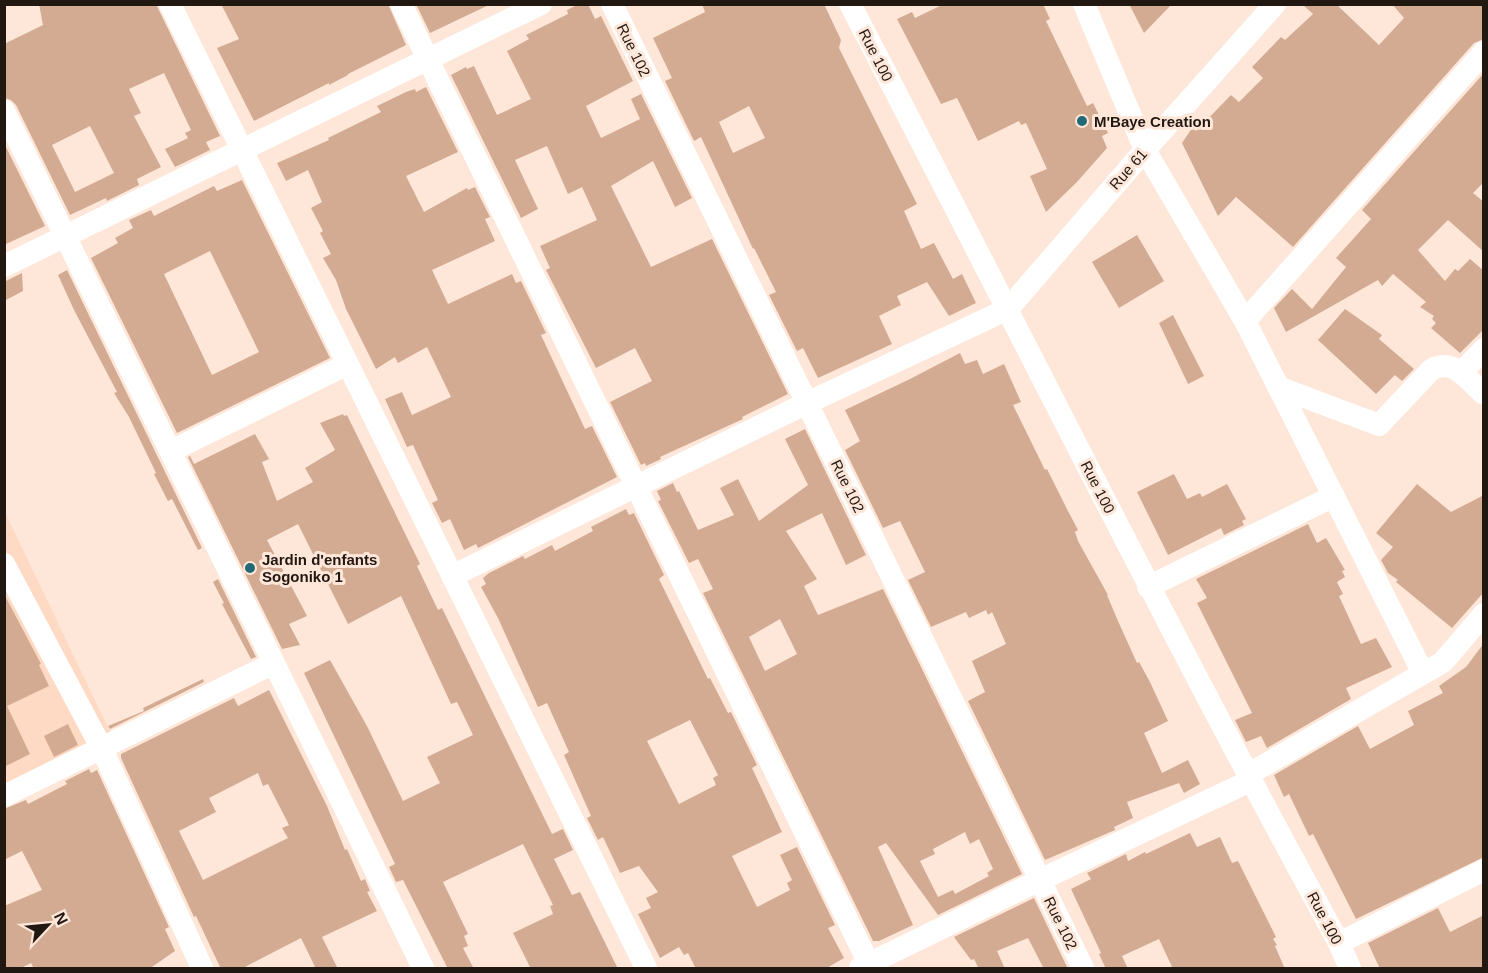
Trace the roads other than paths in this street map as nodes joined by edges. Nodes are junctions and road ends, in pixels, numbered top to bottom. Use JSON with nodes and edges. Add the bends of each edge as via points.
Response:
{"nodes":[{"id":1,"x":170,"y":4,"type":"edge"},
{"id":2,"x":401,"y":4,"type":"edge"},
{"id":3,"x":541,"y":4,"type":"edge"},
{"id":4,"x":612,"y":4,"type":"edge"},
{"id":5,"x":850,"y":4,"type":"edge"},
{"id":6,"x":1083,"y":4,"type":"edge"},
{"id":7,"x":1275,"y":4,"type":"edge"},
{"id":8,"x":1484,"y":52,"type":"edge"},
{"id":9,"x":428,"y":60,"type":"junction"},
{"id":10,"x":4,"y":111,"type":"edge"},
{"id":11,"x":242,"y":150,"type":"junction"},
{"id":12,"x":1144,"y":150,"type":"junction"},
{"id":13,"x":66,"y":236,"type":"junction"},
{"id":14,"x":4,"y":266,"type":"edge"},
{"id":15,"x":1008,"y":309,"type":"junction"},
{"id":16,"x":1245,"y":321,"type":"junction"},
{"id":17,"x":1484,"y":349,"type":"edge"},
{"id":18,"x":348,"y":364,"type":"junction"},
{"id":19,"x":1461,"y":374,"type":"junction"},
{"id":20,"x":1278,"y":387,"type":"junction"},
{"id":21,"x":1484,"y":394,"type":"edge"},
{"id":22,"x":807,"y":403,"type":"junction"},
{"id":23,"x":171,"y":451,"type":"junction"},
{"id":24,"x":636,"y":486,"type":"junction"},
{"id":25,"x":1334,"y":496,"type":"junction"},
{"id":26,"x":4,"y":564,"type":"edge"},
{"id":27,"x":452,"y":576,"type":"junction"},
{"id":28,"x":1148,"y":586,"type":"junction"},
{"id":29,"x":1484,"y":614,"type":"edge"},
{"id":30,"x":274,"y":663,"type":"junction"},
{"id":31,"x":1423,"y":673,"type":"junction"},
{"id":32,"x":100,"y":747,"type":"junction"},
{"id":33,"x":1249,"y":778,"type":"junction"},
{"id":34,"x":4,"y":796,"type":"edge"},
{"id":35,"x":1484,"y":870,"type":"edge"},
{"id":36,"x":1040,"y":880,"type":"junction"},
{"id":37,"x":1339,"y":943,"type":"junction"},
{"id":38,"x":867,"y":967,"type":"edge"},
{"id":39,"x":202,"y":969,"type":"edge"},
{"id":40,"x":423,"y":969,"type":"edge"},
{"id":41,"x":646,"y":969,"type":"edge"},
{"id":42,"x":1083,"y":969,"type":"edge"},
{"id":43,"x":1350,"y":969,"type":"edge"}],
"edges":[{"from":1,"to":11,"type":"street"},
{"from":2,"to":9,"type":"street"},
{"from":3,"to":9,"type":"street"},
{"from":4,"to":22,"type":"street","name":"Rue 102"},
{"from":5,"to":15,"type":"street","name":"Rue 100"},
{"from":6,"to":12,"type":"street"},
{"from":7,"to":12,"type":"street","name":"Rue 61"},
{"from":8,"to":16,"type":"street"},
{"from":9,"to":11,"type":"street"},
{"from":9,"to":24,"type":"street"},
{"from":10,"to":13,"type":"street"},
{"from":11,"to":13,"type":"street"},
{"from":11,"to":18,"type":"street"},
{"from":12,"to":15,"type":"street","name":"Rue 61"},
{"from":12,"to":16,"type":"street"},
{"from":13,"to":14,"type":"street"},
{"from":13,"to":23,"type":"street"},
{"from":15,"to":22,"type":"street"},
{"from":15,"to":28,"type":"street","name":"Rue 100"},
{"from":16,"to":20,"type":"street"},
{"from":17,"to":19,"type":"street"},
{"from":18,"to":23,"type":"street"},
{"from":18,"to":27,"type":"street"},
{"from":19,"to":20,"type":"street","via":[[1451,366],[1439,365],[1379,425]]},
{"from":19,"to":21,"type":"street"},
{"from":20,"to":25,"type":"street"},
{"from":22,"to":24,"type":"street"},
{"from":22,"to":36,"type":"street","name":"Rue 102"},
{"from":23,"to":30,"type":"street"},
{"from":24,"to":27,"type":"street"},
{"from":24,"to":38,"type":"street"},
{"from":25,"to":28,"type":"street"},
{"from":25,"to":31,"type":"street"},
{"from":26,"to":32,"type":"street"},
{"from":27,"to":41,"type":"street"},
{"from":28,"to":33,"type":"street","name":"Rue 100"},
{"from":29,"to":31,"type":"street","via":[[1443,662]]},
{"from":30,"to":32,"type":"street"},
{"from":30,"to":40,"type":"street"},
{"from":31,"to":33,"type":"street"},
{"from":32,"to":34,"type":"street"},
{"from":32,"to":39,"type":"street"},
{"from":33,"to":36,"type":"street"},
{"from":33,"to":37,"type":"street","name":"Rue 100"},
{"from":35,"to":37,"type":"street"},
{"from":36,"to":38,"type":"street"},
{"from":36,"to":42,"type":"street","name":"Rue 102"},
{"from":37,"to":43,"type":"street","name":"Rue 100"}]}
